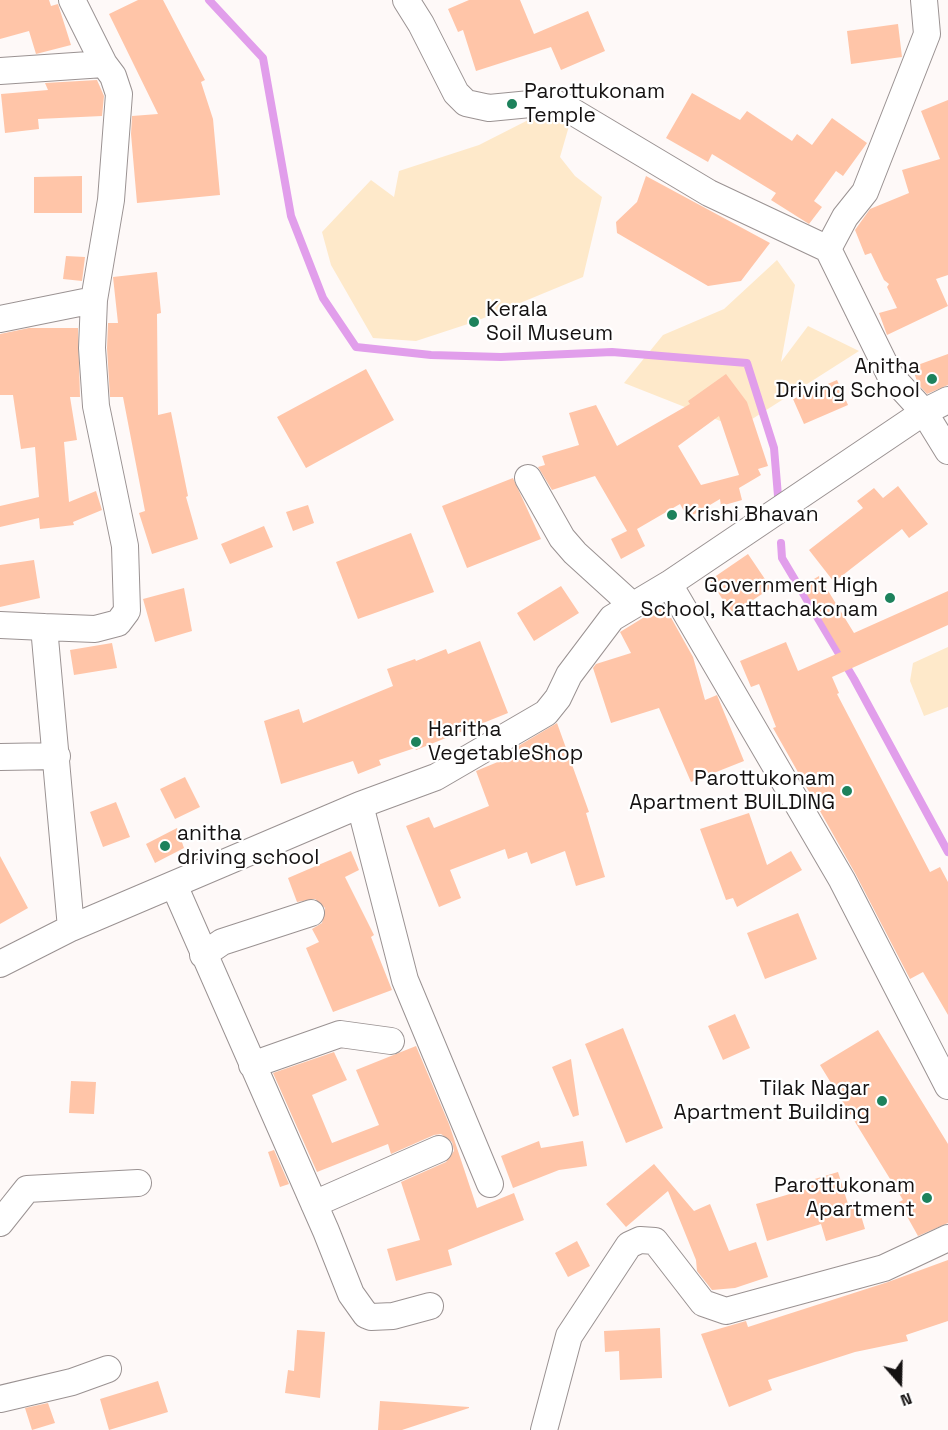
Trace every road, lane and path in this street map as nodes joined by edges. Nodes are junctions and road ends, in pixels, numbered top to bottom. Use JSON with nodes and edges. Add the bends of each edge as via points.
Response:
{"nodes":[{"id":1,"x":72,"y":0,"type":"edge"},
{"id":2,"x":406,"y":0,"type":"edge"},
{"id":3,"x":924,"y":0,"type":"edge"},
{"id":4,"x":104,"y":64,"type":"junction"},
{"id":5,"x":0,"y":70,"type":"edge"},
{"id":6,"x":828,"y":249,"type":"junction"},
{"id":7,"x":94,"y":300,"type":"junction"},
{"id":8,"x":0,"y":319,"type":"edge"},
{"id":9,"x":948,"y":400,"type":"edge"},
{"id":10,"x":924,"y":411,"type":"junction"},
{"id":11,"x":948,"y":451,"type":"edge"},
{"id":12,"x":528,"y":478,"type":"dead end"},
{"id":13,"x":669,"y":584,"type":"junction"},
{"id":14,"x":631,"y":604,"type":"junction"},
{"id":15,"x":0,"y":625,"type":"edge"},
{"id":16,"x":44,"y":627,"type":"junction"},
{"id":17,"x":57,"y":756,"type":"junction"},
{"id":18,"x":0,"y":758,"type":"edge"},
{"id":19,"x":360,"y":805,"type":"junction"},
{"id":20,"x":174,"y":885,"type":"junction"},
{"id":21,"x":311,"y":913,"type":"dead end"},
{"id":22,"x":71,"y":928,"type":"junction"},
{"id":23,"x":202,"y":955,"type":"junction"},
{"id":24,"x":0,"y":964,"type":"edge"},
{"id":25,"x":391,"y":1041,"type":"dead end"},
{"id":26,"x":252,"y":1065,"type":"junction"},
{"id":27,"x":948,"y":1086,"type":"edge"},
{"id":28,"x":439,"y":1149,"type":"dead end"},
{"id":29,"x":138,"y":1183,"type":"dead end"},
{"id":30,"x":490,"y":1184,"type":"dead end"},
{"id":31,"x":314,"y":1204,"type":"junction"},
{"id":32,"x":0,"y":1222,"type":"edge"},
{"id":33,"x":948,"y":1238,"type":"edge"},
{"id":34,"x":430,"y":1306,"type":"dead end"},
{"id":35,"x":108,"y":1369,"type":"dead end"},
{"id":36,"x":0,"y":1400,"type":"edge"},
{"id":37,"x":544,"y":1430,"type":"edge"}],
"edges":[{"from":1,"to":4,"type":"street"},
{"from":2,"to":6,"type":"street","via":[[456,93],[466,103],[489,108],[551,102],[565,106],[709,193]]},
{"from":3,"to":6,"type":"street","via":[[927,34],[865,192],[845,217]]},
{"from":4,"to":5,"type":"street"},
{"from":4,"to":7,"type":"street","via":[[119,94],[111,200]]},
{"from":6,"to":10,"type":"street","via":[[890,375]]},
{"from":7,"to":8,"type":"street"},
{"from":7,"to":16,"type":"street","via":[[96,406],[125,546],[127,611],[118,623],[95,629]]},
{"from":9,"to":10,"type":"street"},
{"from":10,"to":11,"type":"street"},
{"from":10,"to":13,"type":"street"},
{"from":12,"to":14,"type":"street","via":[[575,554]]},
{"from":13,"to":14,"type":"street"},
{"from":13,"to":27,"type":"street","via":[[842,880]]},
{"from":14,"to":19,"type":"street","via":[[612,618],[546,713],[436,777]]},
{"from":15,"to":16,"type":"street"},
{"from":16,"to":17,"type":"street"},
{"from":17,"to":18,"type":"street"},
{"from":17,"to":22,"type":"street"},
{"from":19,"to":20,"type":"street"},
{"from":19,"to":30,"type":"street","via":[[405,980]]},
{"from":20,"to":22,"type":"street"},
{"from":20,"to":23,"type":"street"},
{"from":21,"to":23,"type":"street","via":[[222,942]]},
{"from":22,"to":24,"type":"street"},
{"from":23,"to":26,"type":"street"},
{"from":25,"to":26,"type":"street","via":[[340,1034]]},
{"from":26,"to":31,"type":"street"},
{"from":28,"to":31,"type":"street"},
{"from":29,"to":32,"type":"street","via":[[27,1189]]},
{"from":31,"to":34,"type":"street","via":[[351,1294],[366,1314],[393,1316]]},
{"from":33,"to":37,"type":"street","via":[[884,1268],[726,1311],[703,1303],[655,1241],[640,1240],[629,1245],[569,1336]]},
{"from":35,"to":36,"type":"street"}]}
